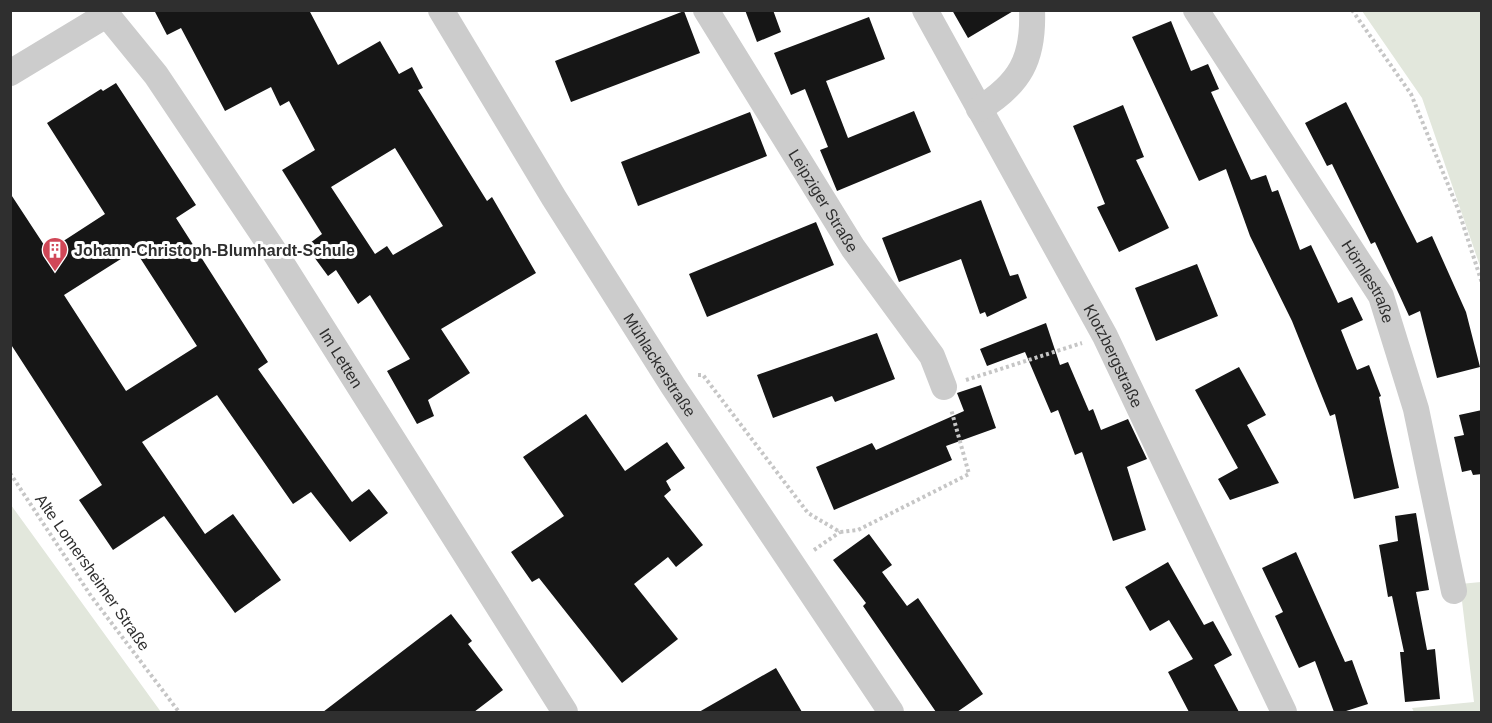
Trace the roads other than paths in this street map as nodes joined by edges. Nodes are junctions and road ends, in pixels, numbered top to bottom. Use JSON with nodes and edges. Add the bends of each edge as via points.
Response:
{"nodes":[{"id":1,"x":441,"y":10,"type":"edge"},
{"id":2,"x":706,"y":10,"type":"edge"},
{"id":3,"x":925,"y":10,"type":"edge"},
{"id":4,"x":1032,"y":10,"type":"edge"},
{"id":5,"x":1196,"y":10,"type":"edge"},
{"id":6,"x":104,"y":13,"type":"edge"},
{"id":7,"x":10,"y":73,"type":"edge"},
{"id":8,"x":979,"y":109,"type":"junction"},
{"id":9,"x":944,"y":387,"type":"road end"},
{"id":10,"x":1454,"y":591,"type":"dead end"},
{"id":11,"x":880,"y":709,"type":"edge"},
{"id":12,"x":565,"y":712,"type":"edge"},
{"id":13,"x":1284,"y":712,"type":"edge"}],
"edges":[{"from":1,"to":11,"type":"street","name":"Mühlackerstraße","via":[[554,198]]},
{"from":2,"to":9,"type":"street","name":"Leipziger Straße","via":[[853,248],[932,356]]},
{"from":3,"to":8,"type":"street","name":"Klotzbergstraße"},
{"from":4,"to":8,"type":"street","via":[[1033,38],[1022,70],[1002,95]]},
{"from":5,"to":10,"type":"street","name":"Hörnlestraße","via":[[1381,296],[1416,409]]},
{"from":6,"to":7,"type":"street"},
{"from":6,"to":12,"type":"street","name":"Im Letten","via":[[156,75],[272,248]]},
{"from":8,"to":13,"type":"street","name":"Klotzbergstraße","via":[[1106,336]]}]}
